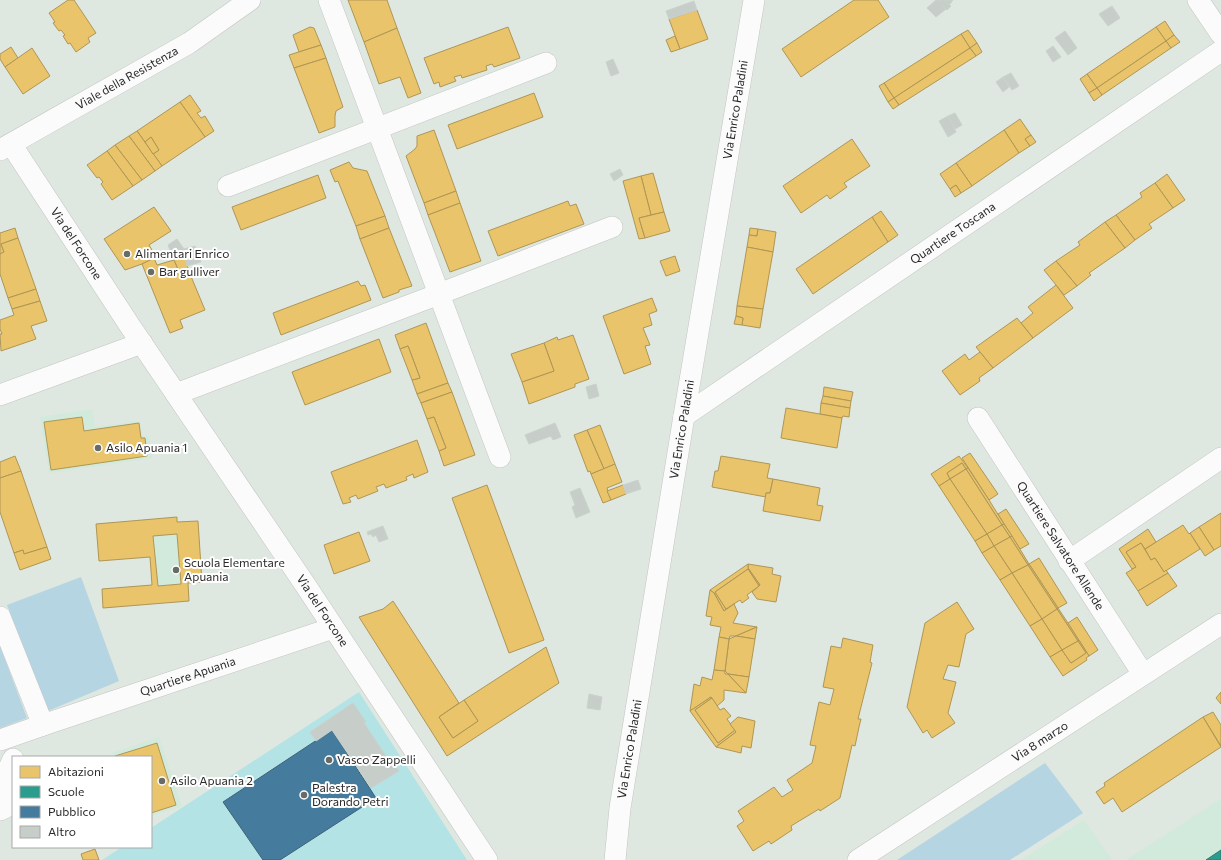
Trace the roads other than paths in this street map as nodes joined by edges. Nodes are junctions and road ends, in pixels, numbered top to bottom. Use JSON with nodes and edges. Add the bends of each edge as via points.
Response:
{"nodes":[{"id":1,"x":250,"y":0,"type":"edge"},
{"id":2,"x":329,"y":0,"type":"edge"},
{"id":3,"x":754,"y":0,"type":"edge"},
{"id":4,"x":1198,"y":0,"type":"edge"},
{"id":5,"x":1221,"y":34,"type":"edge"},
{"id":6,"x":1221,"y":51,"type":"edge"},
{"id":7,"x":546,"y":63,"type":"dead end"},
{"id":8,"x":377,"y":129,"type":"junction"},
{"id":9,"x":5,"y":147,"type":"edge"},
{"id":10,"x":228,"y":186,"type":"dead end"},
{"id":11,"x":612,"y":227,"type":"dead end"},
{"id":12,"x":439,"y":294,"type":"junction"},
{"id":13,"x":142,"y":343,"type":"junction"},
{"id":14,"x":176,"y":394,"type":"junction"},
{"id":15,"x":0,"y":395,"type":"edge"},
{"id":16,"x":684,"y":416,"type":"junction"},
{"id":17,"x":978,"y":418,"type":"dead end"},
{"id":18,"x":500,"y":457,"type":"dead end"},
{"id":19,"x":1221,"y":458,"type":"edge"},
{"id":20,"x":1069,"y":561,"type":"junction"},
{"id":21,"x":0,"y":617,"type":"edge"},
{"id":22,"x":1221,"y":624,"type":"edge"},
{"id":23,"x":333,"y":628,"type":"junction"},
{"id":24,"x":1143,"y":674,"type":"junction"},
{"id":25,"x":43,"y":725,"type":"junction"},
{"id":26,"x":0,"y":740,"type":"edge"},
{"id":27,"x":14,"y":756,"type":"edge"},
{"id":28,"x":12,"y":761,"type":"edge"},
{"id":29,"x":0,"y":810,"type":"edge"},
{"id":30,"x":487,"y":860,"type":"edge"},
{"id":31,"x":615,"y":860,"type":"edge"},
{"id":32,"x":858,"y":860,"type":"edge"}],
"edges":[{"from":1,"to":9,"type":"street","name":"Viale della Resistenza","via":[[189,43]]},
{"from":2,"to":8,"type":"street"},
{"from":3,"to":16,"type":"street","name":"Via Enrico Paladini"},
{"from":4,"to":5,"type":"street"},
{"from":6,"to":16,"type":"street","name":"Quartiere Toscana"},
{"from":7,"to":8,"type":"street"},
{"from":8,"to":10,"type":"street"},
{"from":8,"to":12,"type":"street"},
{"from":9,"to":13,"type":"street","name":"Via del Forcone"},
{"from":11,"to":12,"type":"street"},
{"from":12,"to":14,"type":"street"},
{"from":12,"to":18,"type":"street"},
{"from":13,"to":14,"type":"street","name":"Via del Forcone"},
{"from":13,"to":15,"type":"street"},
{"from":14,"to":23,"type":"street","name":"Via del Forcone"},
{"from":16,"to":31,"type":"street","name":"Via Enrico Paladini","via":[[622,800]]},
{"from":17,"to":20,"type":"street","name":"Quartiere Salvatore Allende"},
{"from":19,"to":20,"type":"street"},
{"from":20,"to":24,"type":"street","name":"Quartiere Salvatore Allende"},
{"from":21,"to":25,"type":"street"},
{"from":22,"to":24,"type":"street","name":"Via 8 marzo"},
{"from":23,"to":25,"type":"street","name":"Quartiere Apuania"},
{"from":23,"to":30,"type":"street","name":"Via del Forcone"},
{"from":24,"to":32,"type":"street","name":"Via 8 marzo"},
{"from":25,"to":26,"type":"street"},
{"from":25,"to":27,"type":"street","name":"Quartiere Apuania"},
{"from":28,"to":29,"type":"street","name":"Quartiere Apuania","via":[[10,805]]}]}
